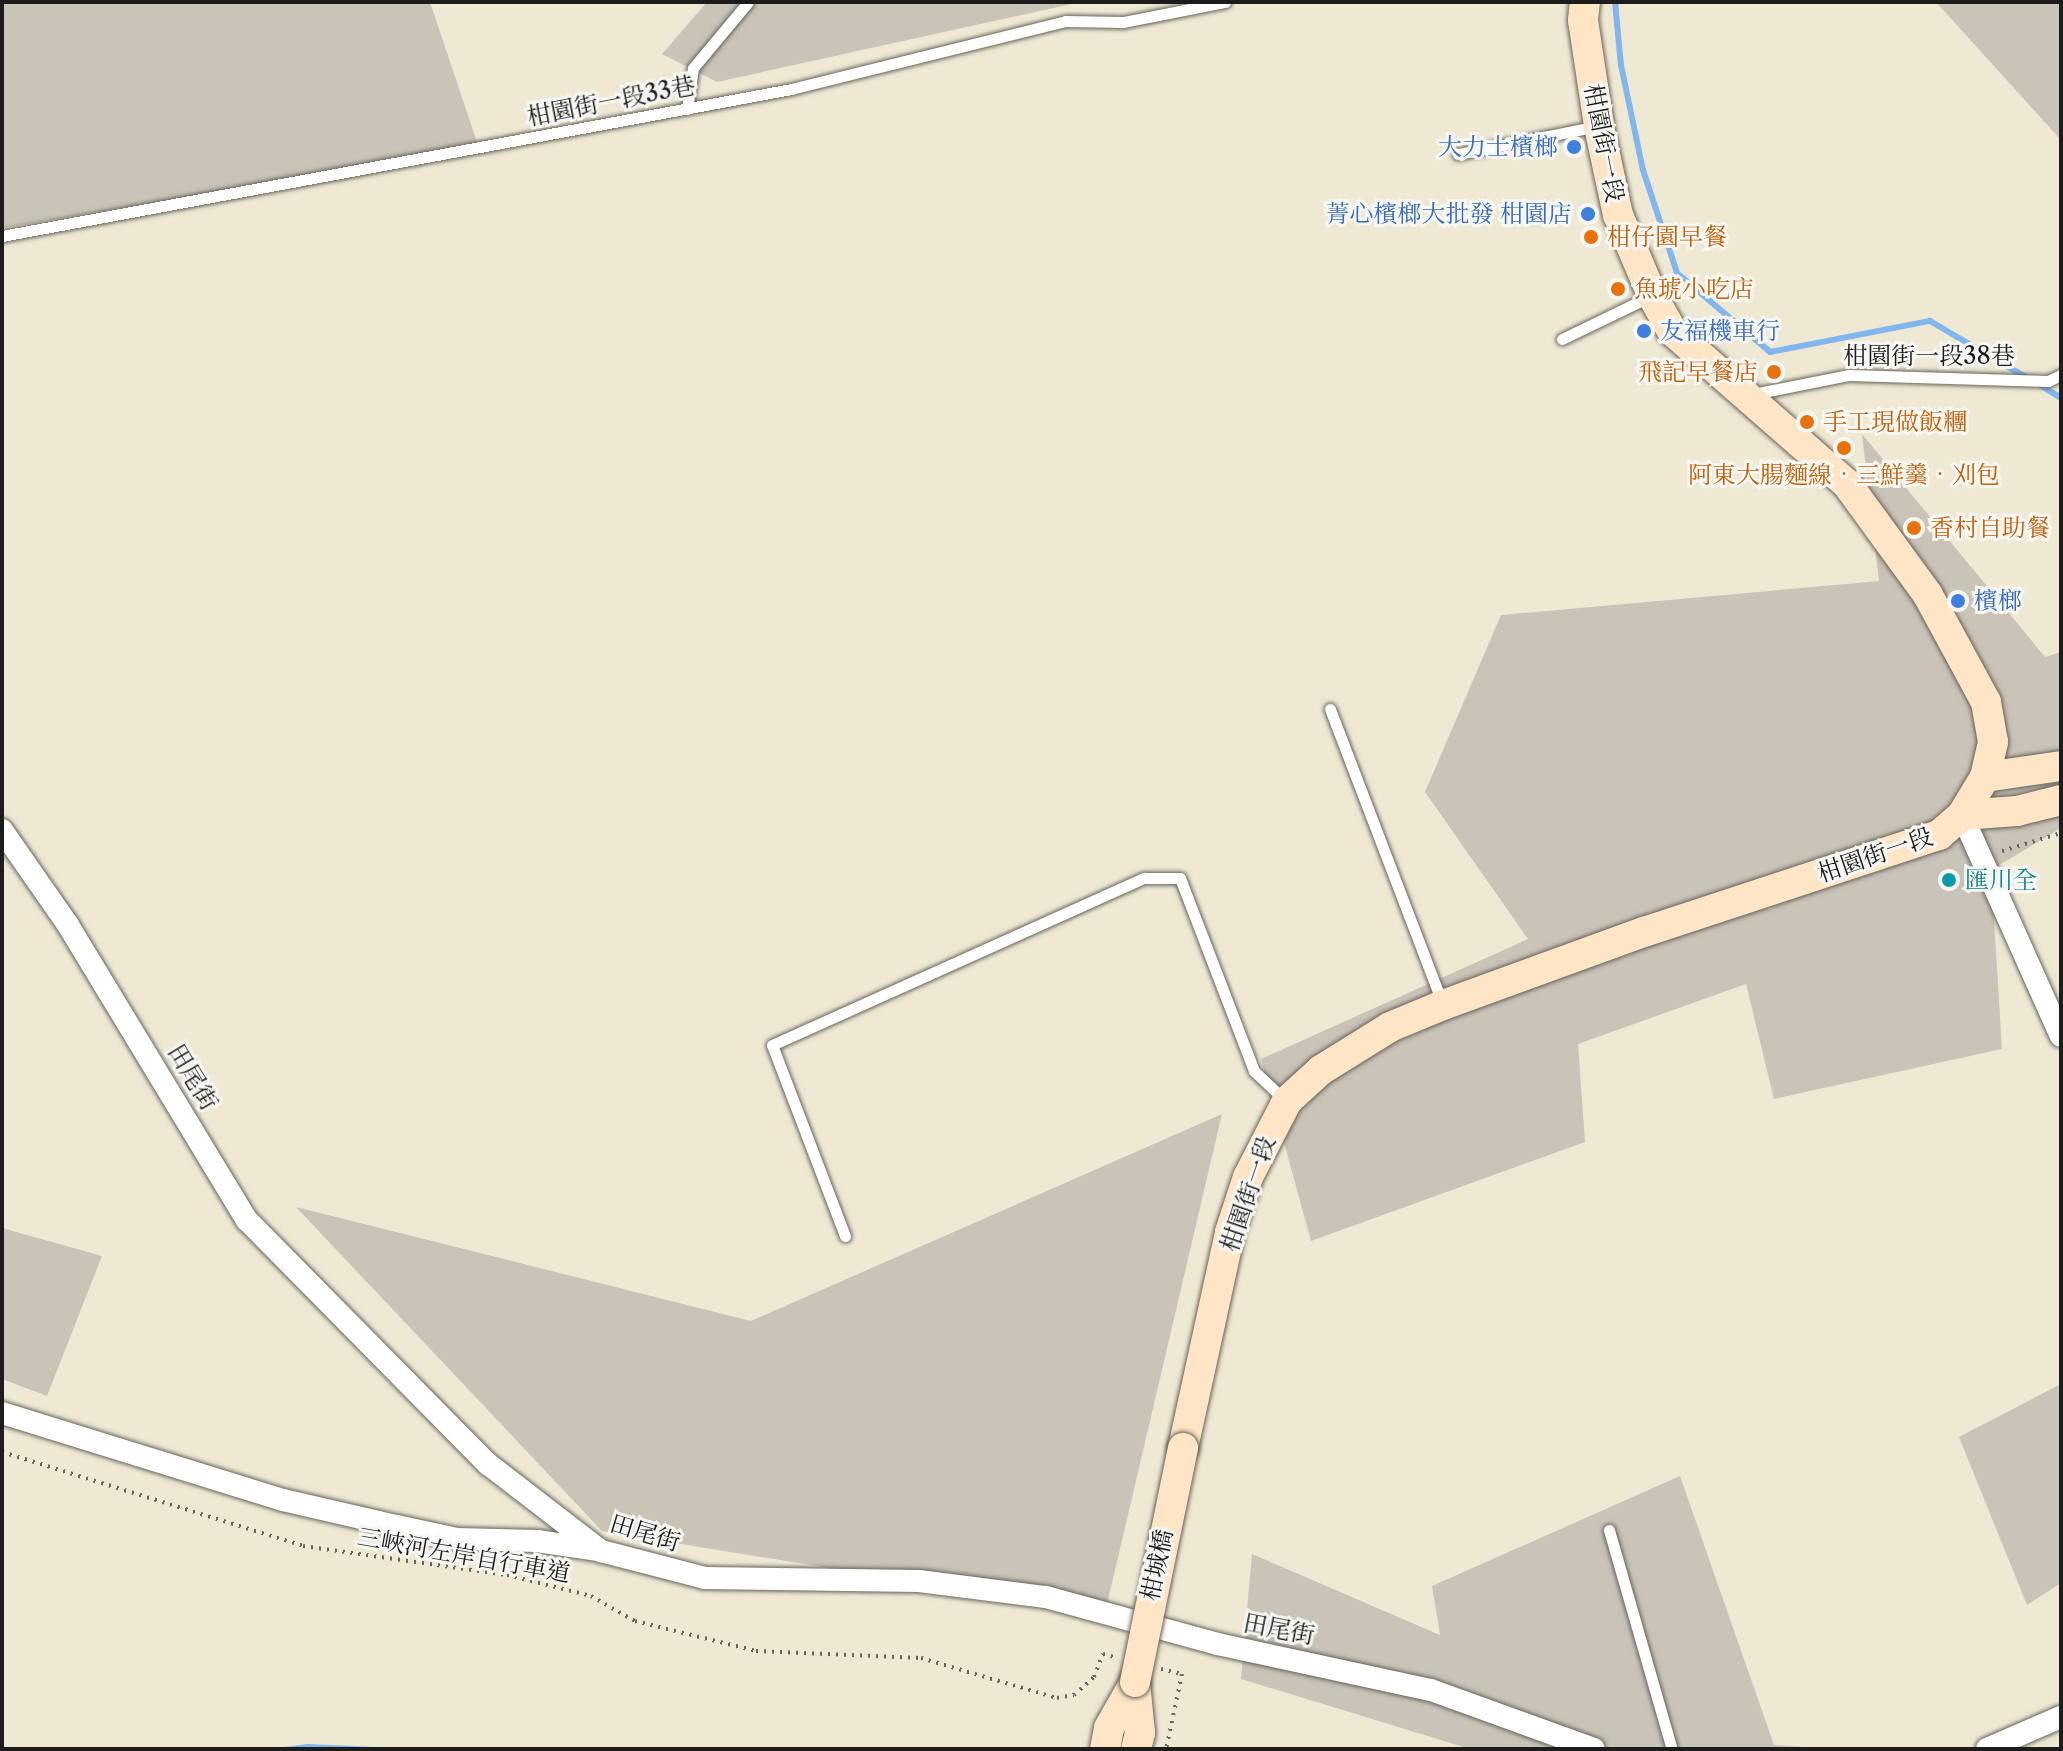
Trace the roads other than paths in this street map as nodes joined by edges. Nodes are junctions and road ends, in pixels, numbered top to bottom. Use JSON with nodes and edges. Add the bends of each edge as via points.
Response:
{"nodes":[{"id":1,"x":748,"y":2,"type":"edge"},
{"id":2,"x":1225,"y":2,"type":"edge"},
{"id":3,"x":1585,"y":2,"type":"edge"},
{"id":4,"x":687,"y":109,"type":"junction"},
{"id":5,"x":1599,"y":126,"type":"junction"},
{"id":6,"x":1458,"y":154,"type":"dead end"},
{"id":7,"x":2,"y":236,"type":"edge"},
{"id":8,"x":1652,"y":295,"type":"junction"},
{"id":9,"x":1562,"y":339,"type":"dead end"},
{"id":10,"x":2061,"y":375,"type":"edge"},
{"id":11,"x":1749,"y":395,"type":"junction"},
{"id":12,"x":1330,"y":709,"type":"dead end"},
{"id":13,"x":2061,"y":766,"type":"edge"},
{"id":14,"x":1985,"y":777,"type":"junction"},
{"id":15,"x":2061,"y":800,"type":"edge"},
{"id":16,"x":1962,"y":815,"type":"junction"},
{"id":17,"x":2,"y":830,"type":"edge"},
{"id":18,"x":1443,"y":1005,"type":"junction"},
{"id":19,"x":2061,"y":1036,"type":"edge"},
{"id":20,"x":1287,"y":1101,"type":"junction"},
{"id":21,"x":845,"y":1236,"type":"dead end"},
{"id":22,"x":2,"y":1413,"type":"edge"},
{"id":23,"x":1183,"y":1448,"type":"joint"},
{"id":24,"x":1609,"y":1530,"type":"dead end"},
{"id":25,"x":601,"y":1551,"type":"junction"},
{"id":26,"x":1140,"y":1670,"type":"junction"},
{"id":27,"x":2061,"y":1717,"type":"edge"},
{"id":28,"x":1105,"y":1749,"type":"edge"},
{"id":29,"x":1136,"y":1749,"type":"edge"},
{"id":30,"x":1594,"y":1749,"type":"edge"},
{"id":31,"x":1672,"y":1749,"type":"edge"},
{"id":32,"x":1987,"y":1749,"type":"edge"}],
"edges":[{"from":1,"to":4,"type":"lane","via":[[693,68]]},
{"from":2,"to":4,"type":"lane","name":"柑園街一段33巷","via":[[1123,22],[1065,21]]},
{"from":3,"to":5,"type":"street","name":"柑園街一段","via":[[1583,20]]},
{"from":4,"to":7,"type":"lane","name":"柑園街一段33巷"},
{"from":5,"to":6,"type":"lane"},
{"from":5,"to":8,"type":"street","name":"柑園街一段","via":[[1618,215]]},
{"from":8,"to":9,"type":"lane"},
{"from":8,"to":11,"type":"street","name":"柑園街一段","via":[[1672,331]]},
{"from":10,"to":11,"type":"lane","name":"柑園街一段38巷","via":[[2048,381],[1849,375]]},
{"from":11,"to":14,"type":"street","name":"柑園街一段","via":[[1847,484],[1928,595],[1986,702],[1993,742]]},
{"from":12,"to":18,"type":"lane"},
{"from":13,"to":14,"type":"street"},
{"from":14,"to":16,"type":"street","name":"柑園街一段"},
{"from":15,"to":16,"type":"street","via":[[2017,811]]},
{"from":16,"to":18,"type":"street","name":"柑園街一段","via":[[1939,835]]},
{"from":16,"to":19,"type":"street"},
{"from":17,"to":25,"type":"street","name":"田尾街","via":[[68,925],[247,1220],[488,1464]]},
{"from":18,"to":20,"type":"street","name":"柑園街一段","via":[[1362,1042]]},
{"from":20,"to":21,"type":"lane","via":[[1254,1071],[1180,878],[1144,878],[772,1045]]},
{"from":20,"to":23,"type":"street","name":"柑園街一段","via":[[1266,1136],[1230,1232]]},
{"from":22,"to":25,"type":"street","via":[[338,1513],[457,1539],[537,1541]]},
{"from":23,"to":26,"type":"street","name":"柑城橋","bridge":true},
{"from":24,"to":31,"type":"lane"},
{"from":25,"to":30,"type":"street","name":"田尾街","via":[[705,1578],[934,1582],[1046,1597],[1218,1644],[1431,1690]]},
{"from":26,"to":28,"type":"street","name":"柑城橋","via":[[1109,1728]]},
{"from":26,"to":29,"type":"street","name":"柑城橋"},
{"from":27,"to":32,"type":"street"}]}
